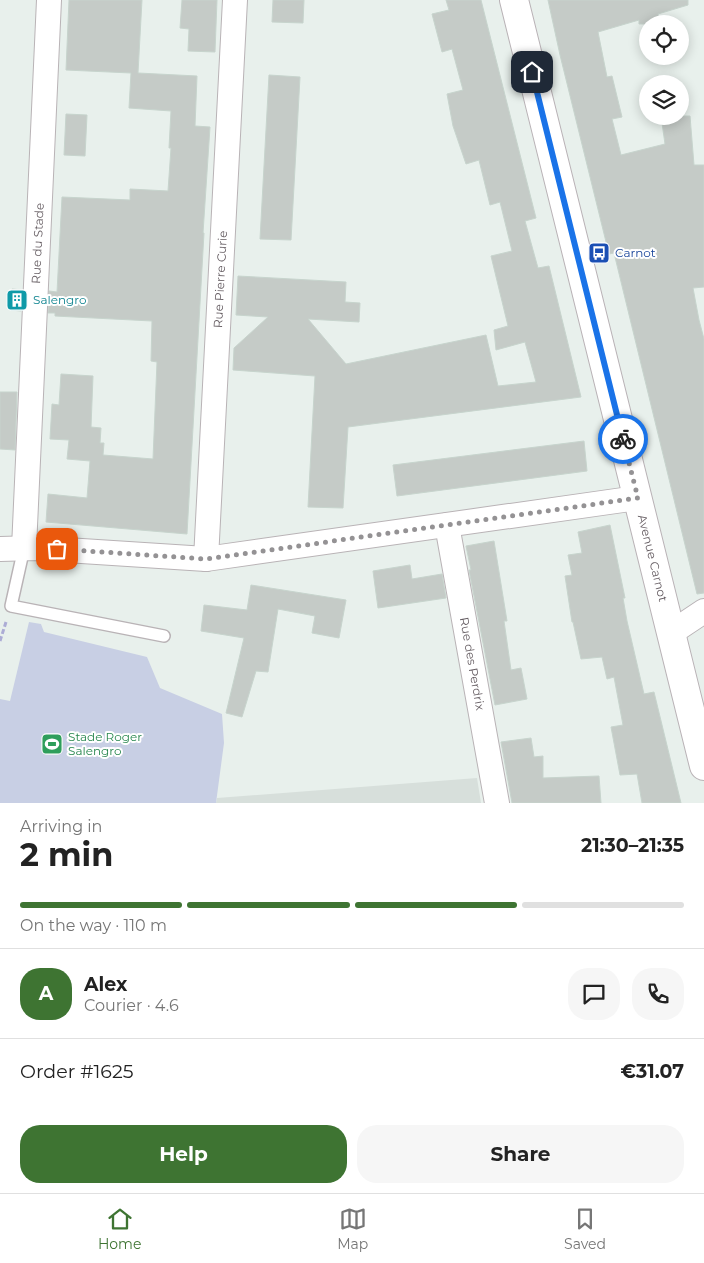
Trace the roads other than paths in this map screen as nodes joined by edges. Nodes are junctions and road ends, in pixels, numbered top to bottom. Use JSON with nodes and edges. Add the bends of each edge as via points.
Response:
{"nodes":[{"id":1,"x":49,"y":0,"type":"edge"},
{"id":2,"x":234,"y":0,"type":"edge"},
{"id":3,"x":514,"y":0,"type":"edge"},
{"id":4,"x":638,"y":498,"type":"junction"},
{"id":5,"x":447,"y":525,"type":"junction"},
{"id":6,"x":24,"y":548,"type":"junction"},
{"id":7,"x":0,"y":549,"type":"edge"},
{"id":8,"x":206,"y":559,"type":"junction"},
{"id":9,"x":704,"y":611,"type":"edge"},
{"id":10,"x":671,"y":633,"type":"junction"},
{"id":11,"x":164,"y":636,"type":"dead end"},
{"id":12,"x":704,"y":766,"type":"edge"},
{"id":13,"x":497,"y":803,"type":"edge"}],
"edges":[{"from":1,"to":6,"type":"street","name":"Rue du Stade"},
{"from":2,"to":8,"type":"street","name":"Rue Pierre Curie"},
{"from":3,"to":4,"type":"main road","name":"Avenue Carnot"},
{"from":4,"to":5,"type":"street"},
{"from":4,"to":10,"type":"main road","name":"Avenue Carnot"},
{"from":5,"to":8,"type":"street"},
{"from":5,"to":13,"type":"street","name":"Rue des Perdrix"},
{"from":6,"to":7,"type":"street"},
{"from":6,"to":8,"type":"street"},
{"from":6,"to":11,"type":"lane","via":[[11,606]]},
{"from":9,"to":10,"type":"street"},
{"from":10,"to":12,"type":"main road","name":"Avenue Carnot"}]}
